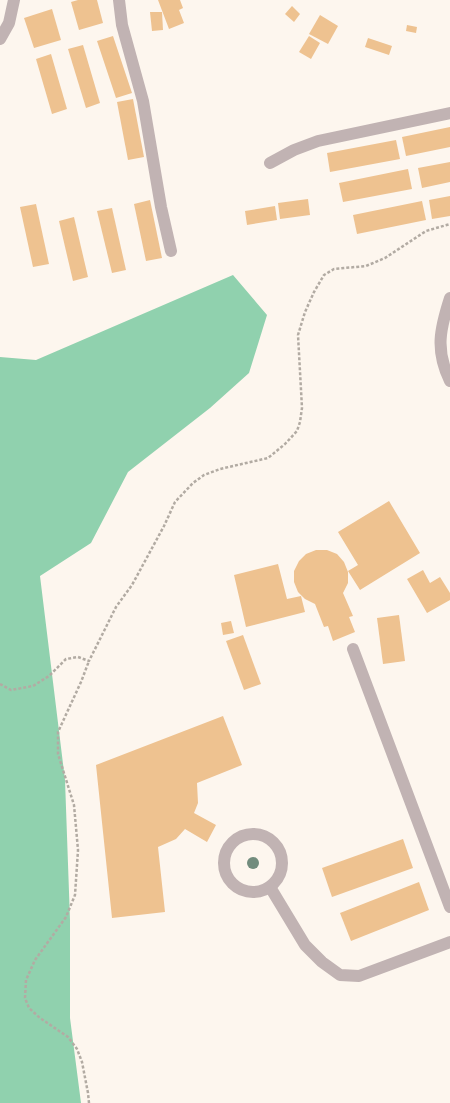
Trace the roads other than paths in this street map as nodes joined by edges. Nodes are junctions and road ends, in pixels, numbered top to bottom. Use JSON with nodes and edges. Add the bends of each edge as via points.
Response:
{"nodes":[{"id":1,"x":14,"y":0,"type":"edge"},
{"id":2,"x":118,"y":0,"type":"edge"},
{"id":3,"x":0,"y":39,"type":"edge"},
{"id":4,"x":450,"y":113,"type":"edge"},
{"id":5,"x":270,"y":163,"type":"dead end"},
{"id":6,"x":171,"y":251,"type":"dead end"},
{"id":7,"x":450,"y":298,"type":"edge"},
{"id":8,"x":450,"y":381,"type":"edge"},
{"id":9,"x":353,"y":649,"type":"dead end"},
{"id":10,"x":270,"y":887,"type":"junction"},
{"id":11,"x":450,"y":907,"type":"edge"},
{"id":12,"x":450,"y":942,"type":"edge"}],
"edges":[{"from":1,"to":3,"type":"street","via":[[9,23]]},
{"from":2,"to":6,"type":"street","via":[[122,25],[143,101]]},
{"from":4,"to":5,"type":"street","via":[[318,140]]},
{"from":7,"to":8,"type":"street","via":[[442,323],[440,344],[443,367]]},
{"from":9,"to":11,"type":"street"},
{"from":10,"to":10,"type":"street","via":[[260,892],[248,892],[229,880],[224,858],[236,839],[246,834],[258,834],[269,838],[277,846],[282,856],[282,868],[278,879]]},
{"from":10,"to":12,"type":"street","via":[[305,945],[340,975],[359,976]]}]}
